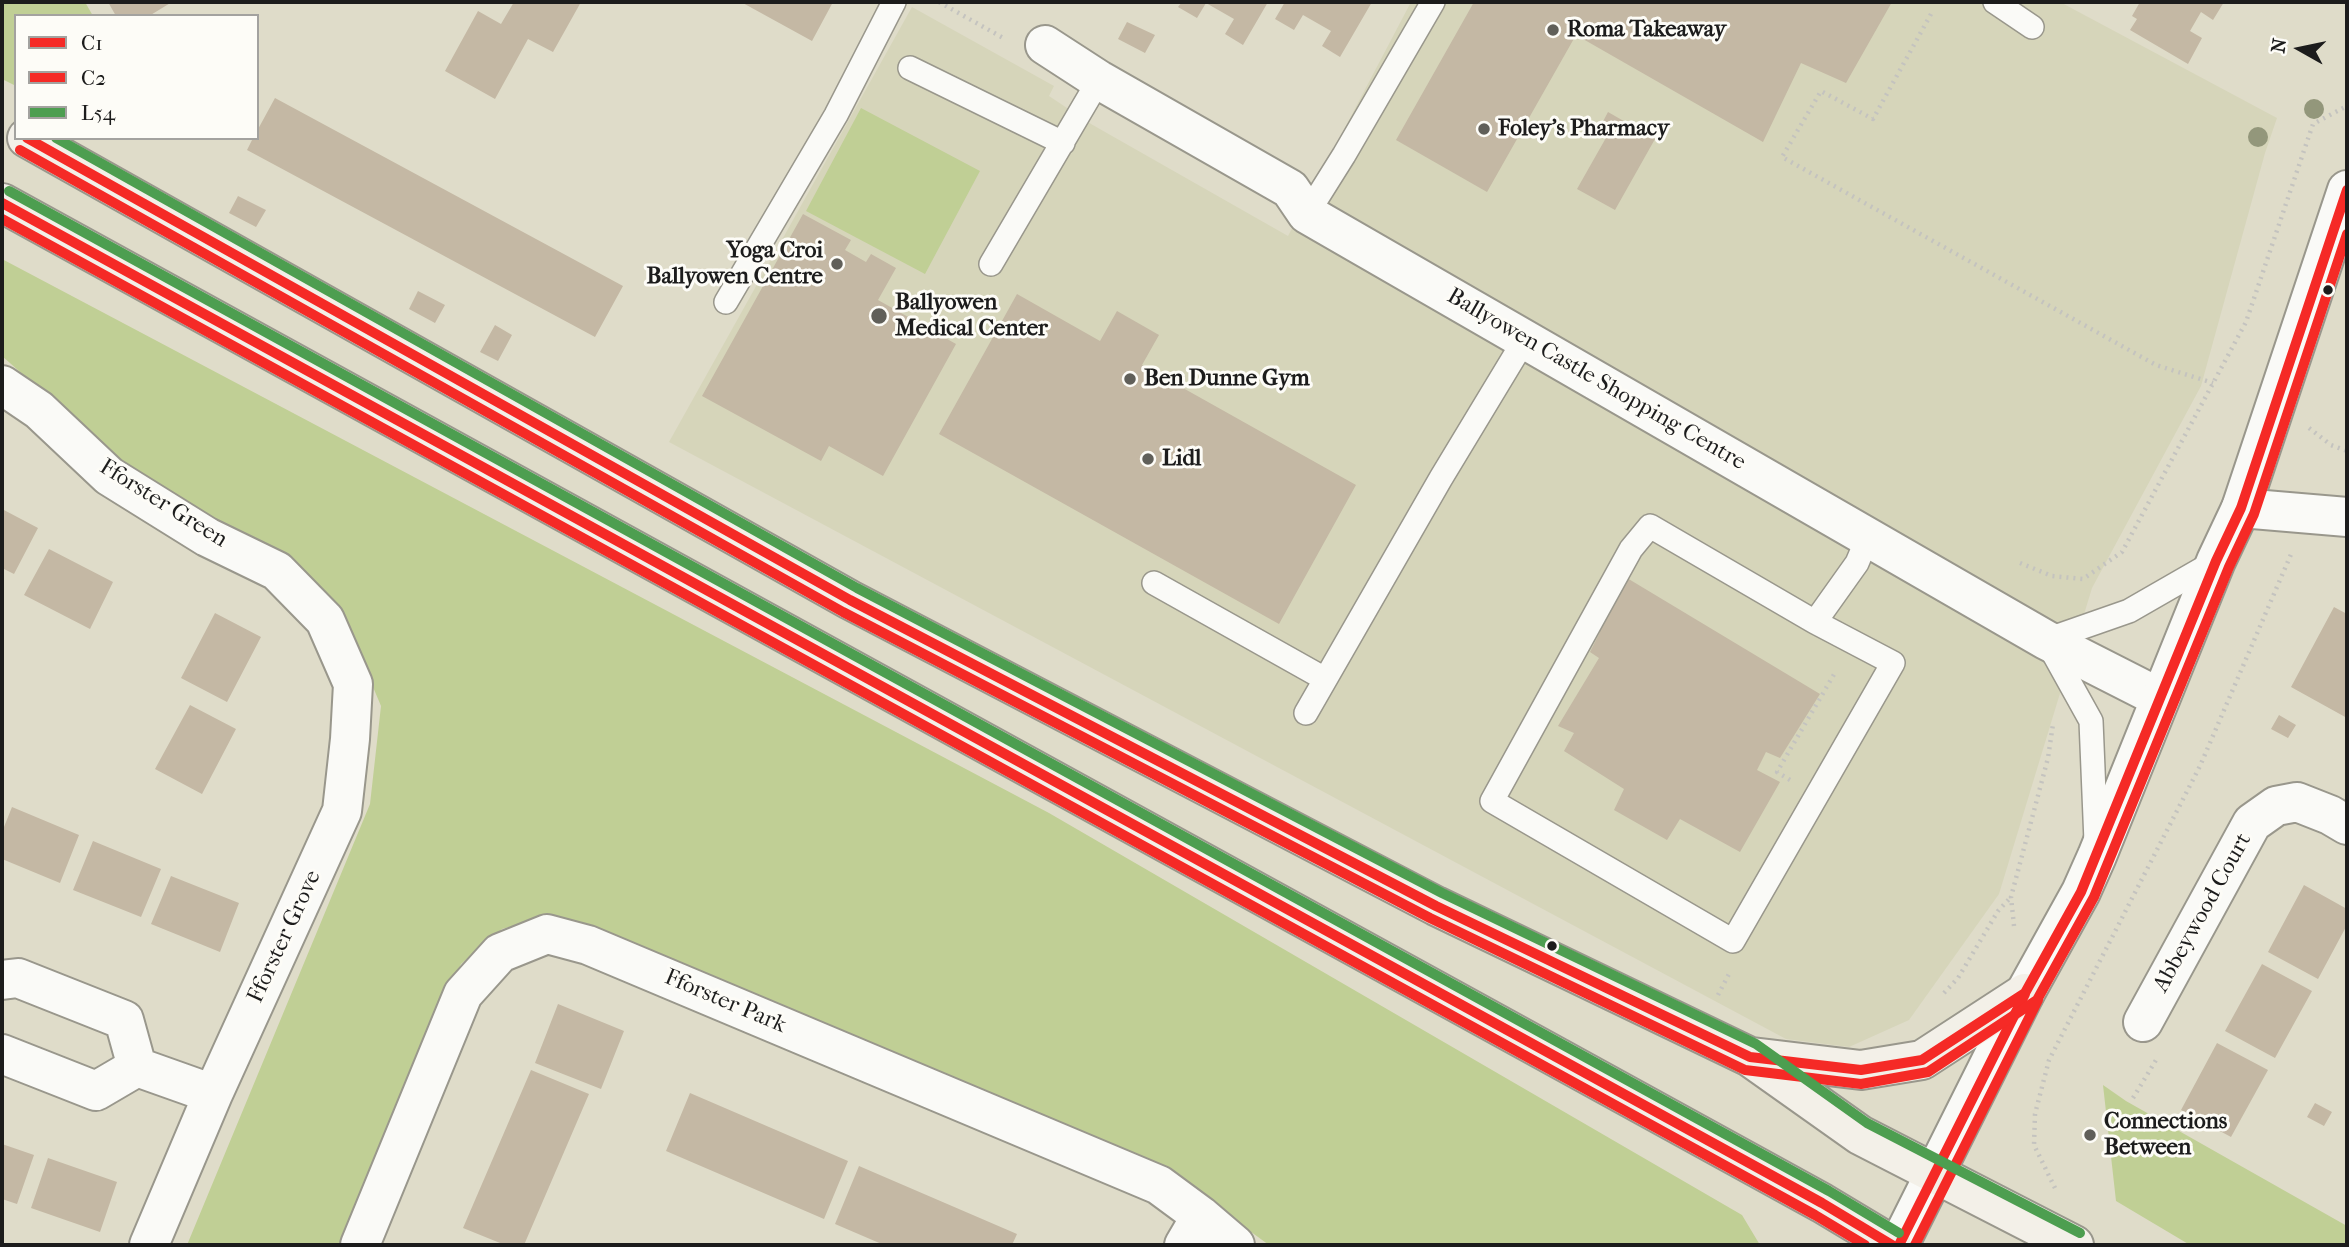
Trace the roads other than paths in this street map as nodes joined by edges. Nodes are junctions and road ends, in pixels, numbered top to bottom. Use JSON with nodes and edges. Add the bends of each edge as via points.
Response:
{"nodes":[{"id":1,"x":894,"y":2,"type":"edge"},
{"id":2,"x":1433,"y":2,"type":"edge"},
{"id":3,"x":1994,"y":2,"type":"edge"},
{"id":4,"x":2032,"y":27,"type":"dead end"},
{"id":5,"x":1045,"y":45,"type":"dead end"},
{"id":6,"x":910,"y":68,"type":"dead end"},
{"id":7,"x":1099,"y":80,"type":"junction"},
{"id":8,"x":31,"y":140,"type":"edge"},
{"id":9,"x":1063,"y":144,"type":"junction"},
{"id":10,"x":2347,"y":190,"type":"edge"},
{"id":11,"x":2,"y":203,"type":"edge"},
{"id":12,"x":1307,"y":214,"type":"junction"},
{"id":13,"x":992,"y":264,"type":"dead end"},
{"id":14,"x":726,"y":302,"type":"dead end"},
{"id":15,"x":1525,"y":339,"type":"junction"},
{"id":16,"x":2,"y":385,"type":"edge"},
{"id":17,"x":2241,"y":508,"type":"junction"},
{"id":18,"x":2347,"y":517,"type":"edge"},
{"id":19,"x":1868,"y":537,"type":"junction"},
{"id":20,"x":2216,"y":561,"type":"junction"},
{"id":21,"x":1154,"y":583,"type":"dead end"},
{"id":22,"x":325,"y":620,"type":"joint"},
{"id":23,"x":1815,"y":622,"type":"junction"},
{"id":24,"x":2046,"y":640,"type":"junction"},
{"id":25,"x":1325,"y":678,"type":"junction"},
{"id":26,"x":2160,"y":698,"type":"junction"},
{"id":27,"x":1306,"y":713,"type":"dead end"},
{"id":28,"x":2347,"y":825,"type":"edge"},
{"id":29,"x":2097,"y":856,"type":"junction"},
{"id":30,"x":2,"y":980,"type":"edge"},
{"id":31,"x":2025,"y":993,"type":"junction"},
{"id":32,"x":2143,"y":1021,"type":"dead end"},
{"id":33,"x":2,"y":1054,"type":"edge"},
{"id":34,"x":1750,"y":1057,"type":"junction"},
{"id":35,"x":137,"y":1067,"type":"junction"},
{"id":36,"x":213,"y":1094,"type":"junction"},
{"id":37,"x":1936,"y":1174,"type":"junction"},
{"id":38,"x":1193,"y":1231,"type":"edge"},
{"id":39,"x":149,"y":1245,"type":"edge"},
{"id":40,"x":360,"y":1245,"type":"edge"},
{"id":41,"x":1235,"y":1245,"type":"edge"},
{"id":42,"x":1892,"y":1245,"type":"edge"},
{"id":43,"x":1899,"y":1245,"type":"edge"},
{"id":44,"x":2074,"y":1245,"type":"edge"}],
"edges":[{"from":1,"to":14,"type":"lane","via":[[836,115]]},
{"from":2,"to":12,"type":"lane"},
{"from":3,"to":4,"type":"lane"},
{"from":5,"to":7,"type":"street","name":"Ballyowen Castle Shopping Centre"},
{"from":6,"to":9,"type":"lane"},
{"from":7,"to":9,"type":"lane"},
{"from":7,"to":12,"type":"street","name":"Ballyowen Castle Shopping Centre","via":[[1290,189]]},
{"from":8,"to":34,"type":"main road","via":[[850,600],[1436,906]]},
{"from":9,"to":13,"type":"lane"},
{"from":10,"to":17,"type":"street"},
{"from":11,"to":42,"type":"main road"},
{"from":12,"to":15,"type":"street","name":"Ballyowen Castle Shopping Centre"},
{"from":15,"to":19,"type":"street","name":"Ballyowen Castle Shopping Centre"},
{"from":15,"to":25,"type":"lane"},
{"from":16,"to":22,"type":"street","name":"Fforster Green","via":[[39,411],[110,476],[207,537],[277,571]]},
{"from":17,"to":18,"type":"street"},
{"from":17,"to":20,"type":"street"},
{"from":19,"to":23,"type":"lane","via":[[1857,563]]},
{"from":19,"to":24,"type":"street","name":"Ballyowen Castle Shopping Centre"},
{"from":20,"to":24,"type":"lane","via":[[2129,611]]},
{"from":20,"to":26,"type":"street"},
{"from":21,"to":25,"type":"lane"},
{"from":22,"to":36,"type":"street","name":"Fforster Grove","via":[[352,684],[342,811]]},
{"from":23,"to":23,"type":"lane","via":[[1893,663],[1733,941],[1492,801],[1631,549],[1650,526]]},
{"from":24,"to":26,"type":"street","name":"Ballyowen Castle Shopping Centre"},
{"from":24,"to":29,"type":"lane","via":[[2091,721]]},
{"from":25,"to":27,"type":"lane"},
{"from":26,"to":29,"type":"street"},
{"from":28,"to":32,"type":"street","name":"Abbeywood Court","via":[[2297,802],[2276,806],[2252,823]]},
{"from":29,"to":31,"type":"street"},
{"from":30,"to":35,"type":"street","via":[[18,978],[124,1020]]},
{"from":31,"to":34,"type":"main road","via":[[1922,1060],[1861,1070]]},
{"from":31,"to":37,"type":"street"},
{"from":33,"to":35,"type":"street","via":[[96,1091]]},
{"from":34,"to":37,"type":"main road","via":[[1860,1135]]},
{"from":35,"to":36,"type":"street"},
{"from":36,"to":39,"type":"street","name":"Fforster Grove"},
{"from":37,"to":43,"type":"street"},
{"from":37,"to":44,"type":"main road"},
{"from":38,"to":40,"type":"street","name":"Fforster Park","via":[[1159,1185],[588,945],[547,934],[500,953],[463,994]]},
{"from":38,"to":41,"type":"street","name":"Fforster Park"}]}
